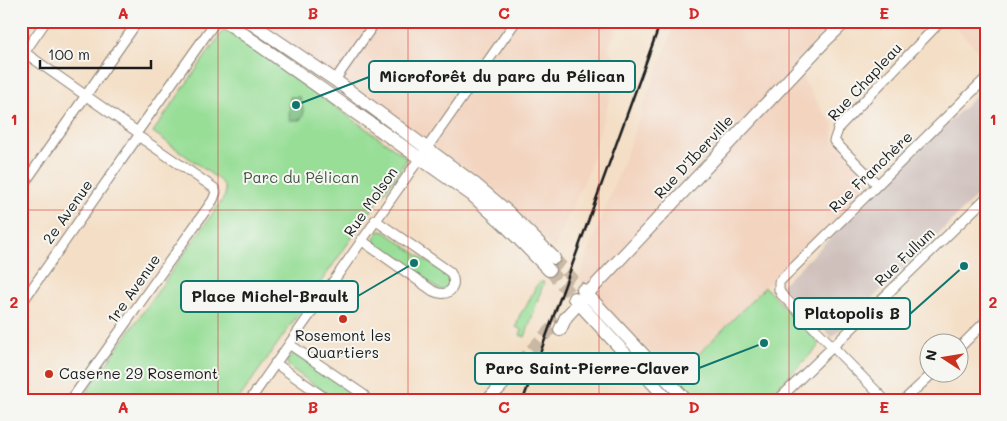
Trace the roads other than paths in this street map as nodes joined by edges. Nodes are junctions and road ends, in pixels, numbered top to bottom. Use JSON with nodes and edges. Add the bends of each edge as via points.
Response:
{"nodes":[{"id":1,"x":46,"y":21,"type":"edge"},
{"id":2,"x":138,"y":21,"type":"edge"},
{"id":3,"x":216,"y":21,"type":"edge"},
{"id":4,"x":226,"y":21,"type":"edge"},
{"id":5,"x":248,"y":21,"type":"edge"},
{"id":6,"x":376,"y":21,"type":"edge"},
{"id":7,"x":516,"y":21,"type":"edge"},
{"id":8,"x":839,"y":21,"type":"edge"},
{"id":9,"x":846,"y":21,"type":"edge"},
{"id":10,"x":941,"y":21,"type":"edge"},
{"id":11,"x":826,"y":40,"type":"junction"},
{"id":12,"x":22,"y":53,"type":"edge"},
{"id":13,"x":986,"y":78,"type":"edge"},
{"id":14,"x":335,"y":80,"type":"junction"},
{"id":15,"x":86,"y":96,"type":"junction"},
{"id":16,"x":138,"y":134,"type":"junction"},
{"id":17,"x":423,"y":152,"type":"junction"},
{"id":18,"x":878,"y":185,"type":"junction"},
{"id":19,"x":21,"y":188,"type":"edge"},
{"id":20,"x":986,"y":198,"type":"edge"},
{"id":21,"x":375,"y":220,"type":"junction"},
{"id":22,"x":361,"y":240,"type":"junction"},
{"id":23,"x":551,"y":264,"type":"tunnel mouth"},
{"id":24,"x":581,"y":296,"type":"junction"},
{"id":25,"x":21,"y":304,"type":"edge"},
{"id":26,"x":986,"y":321,"type":"edge"},
{"id":27,"x":561,"y":322,"type":"tunnel mouth"},
{"id":28,"x":970,"y":337,"type":"edge"},
{"id":29,"x":289,"y":344,"type":"junction"},
{"id":30,"x":833,"y":347,"type":"junction"},
{"id":31,"x":275,"y":363,"type":"junction"},
{"id":32,"x":518,"y":368,"type":"tunnel mouth"},
{"id":33,"x":921,"y":384,"type":"edge"},
{"id":34,"x":71,"y":400,"type":"edge"},
{"id":35,"x":250,"y":400,"type":"edge"},
{"id":36,"x":328,"y":400,"type":"edge"},
{"id":37,"x":367,"y":400,"type":"edge"},
{"id":38,"x":488,"y":400,"type":"edge"},
{"id":39,"x":668,"y":400,"type":"edge"},
{"id":40,"x":686,"y":400,"type":"edge"},
{"id":41,"x":778,"y":400,"type":"edge"},
{"id":42,"x":885,"y":400,"type":"edge"},
{"id":43,"x":904,"y":400,"type":"edge"}],
"edges":[{"from":1,"to":12,"type":"street"},
{"from":2,"to":15,"type":"street"},
{"from":3,"to":16,"type":"street","name":"2e Avenue"},
{"from":4,"to":17,"type":"main road"},
{"from":5,"to":14,"type":"main road"},
{"from":6,"to":14,"type":"street"},
{"from":7,"to":17,"type":"street","name":"Rue Molson"},
{"from":8,"to":11,"type":"main road"},
{"from":9,"to":11,"type":"main road","name":"Rue D'Iberville"},
{"from":10,"to":18,"type":"street","name":"Rue Chapleau","via":[[839,127],[834,141]]},
{"from":11,"to":24,"type":"main road","name":"Rue D'Iberville"},
{"from":12,"to":15,"type":"street"},
{"from":13,"to":18,"type":"street","name":"Rue Franchère"},
{"from":14,"to":17,"type":"main road"},
{"from":15,"to":16,"type":"street"},
{"from":15,"to":19,"type":"street"},
{"from":16,"to":25,"type":"street","name":"2e Avenue"},
{"from":16,"to":34,"type":"street","name":"1re Avenue","via":[[216,192]]},
{"from":17,"to":21,"type":"street","name":"Rue Molson"},
{"from":17,"to":23,"type":"main road","via":[[475,184],[507,211]]},
{"from":18,"to":30,"type":"street","name":"Rue Franchère","via":[[782,278],[778,286],[781,294]]},
{"from":20,"to":30,"type":"street","name":"Rue Fullum"},
{"from":21,"to":22,"type":"street","name":"Rue Molson"},
{"from":21,"to":22,"type":"street","via":[[450,272],[454,283],[452,288],[446,294],[437,293]]},
{"from":22,"to":29,"type":"street","name":"Rue Molson"},
{"from":24,"to":27,"type":"main road","name":"Rue D'Iberville"},
{"from":24,"to":39,"type":"main road"},
{"from":24,"to":40,"type":"main road"},
{"from":26,"to":28,"type":"street"},
{"from":29,"to":31,"type":"street","name":"Rue Molson"},
{"from":29,"to":37,"type":"street"},
{"from":30,"to":41,"type":"street","name":"Rue Fullum"},
{"from":30,"to":42,"type":"street"},
{"from":31,"to":35,"type":"street","name":"Rue Molson"},
{"from":31,"to":36,"type":"street"},
{"from":32,"to":38,"type":"main road"},
{"from":33,"to":43,"type":"street"}]}
